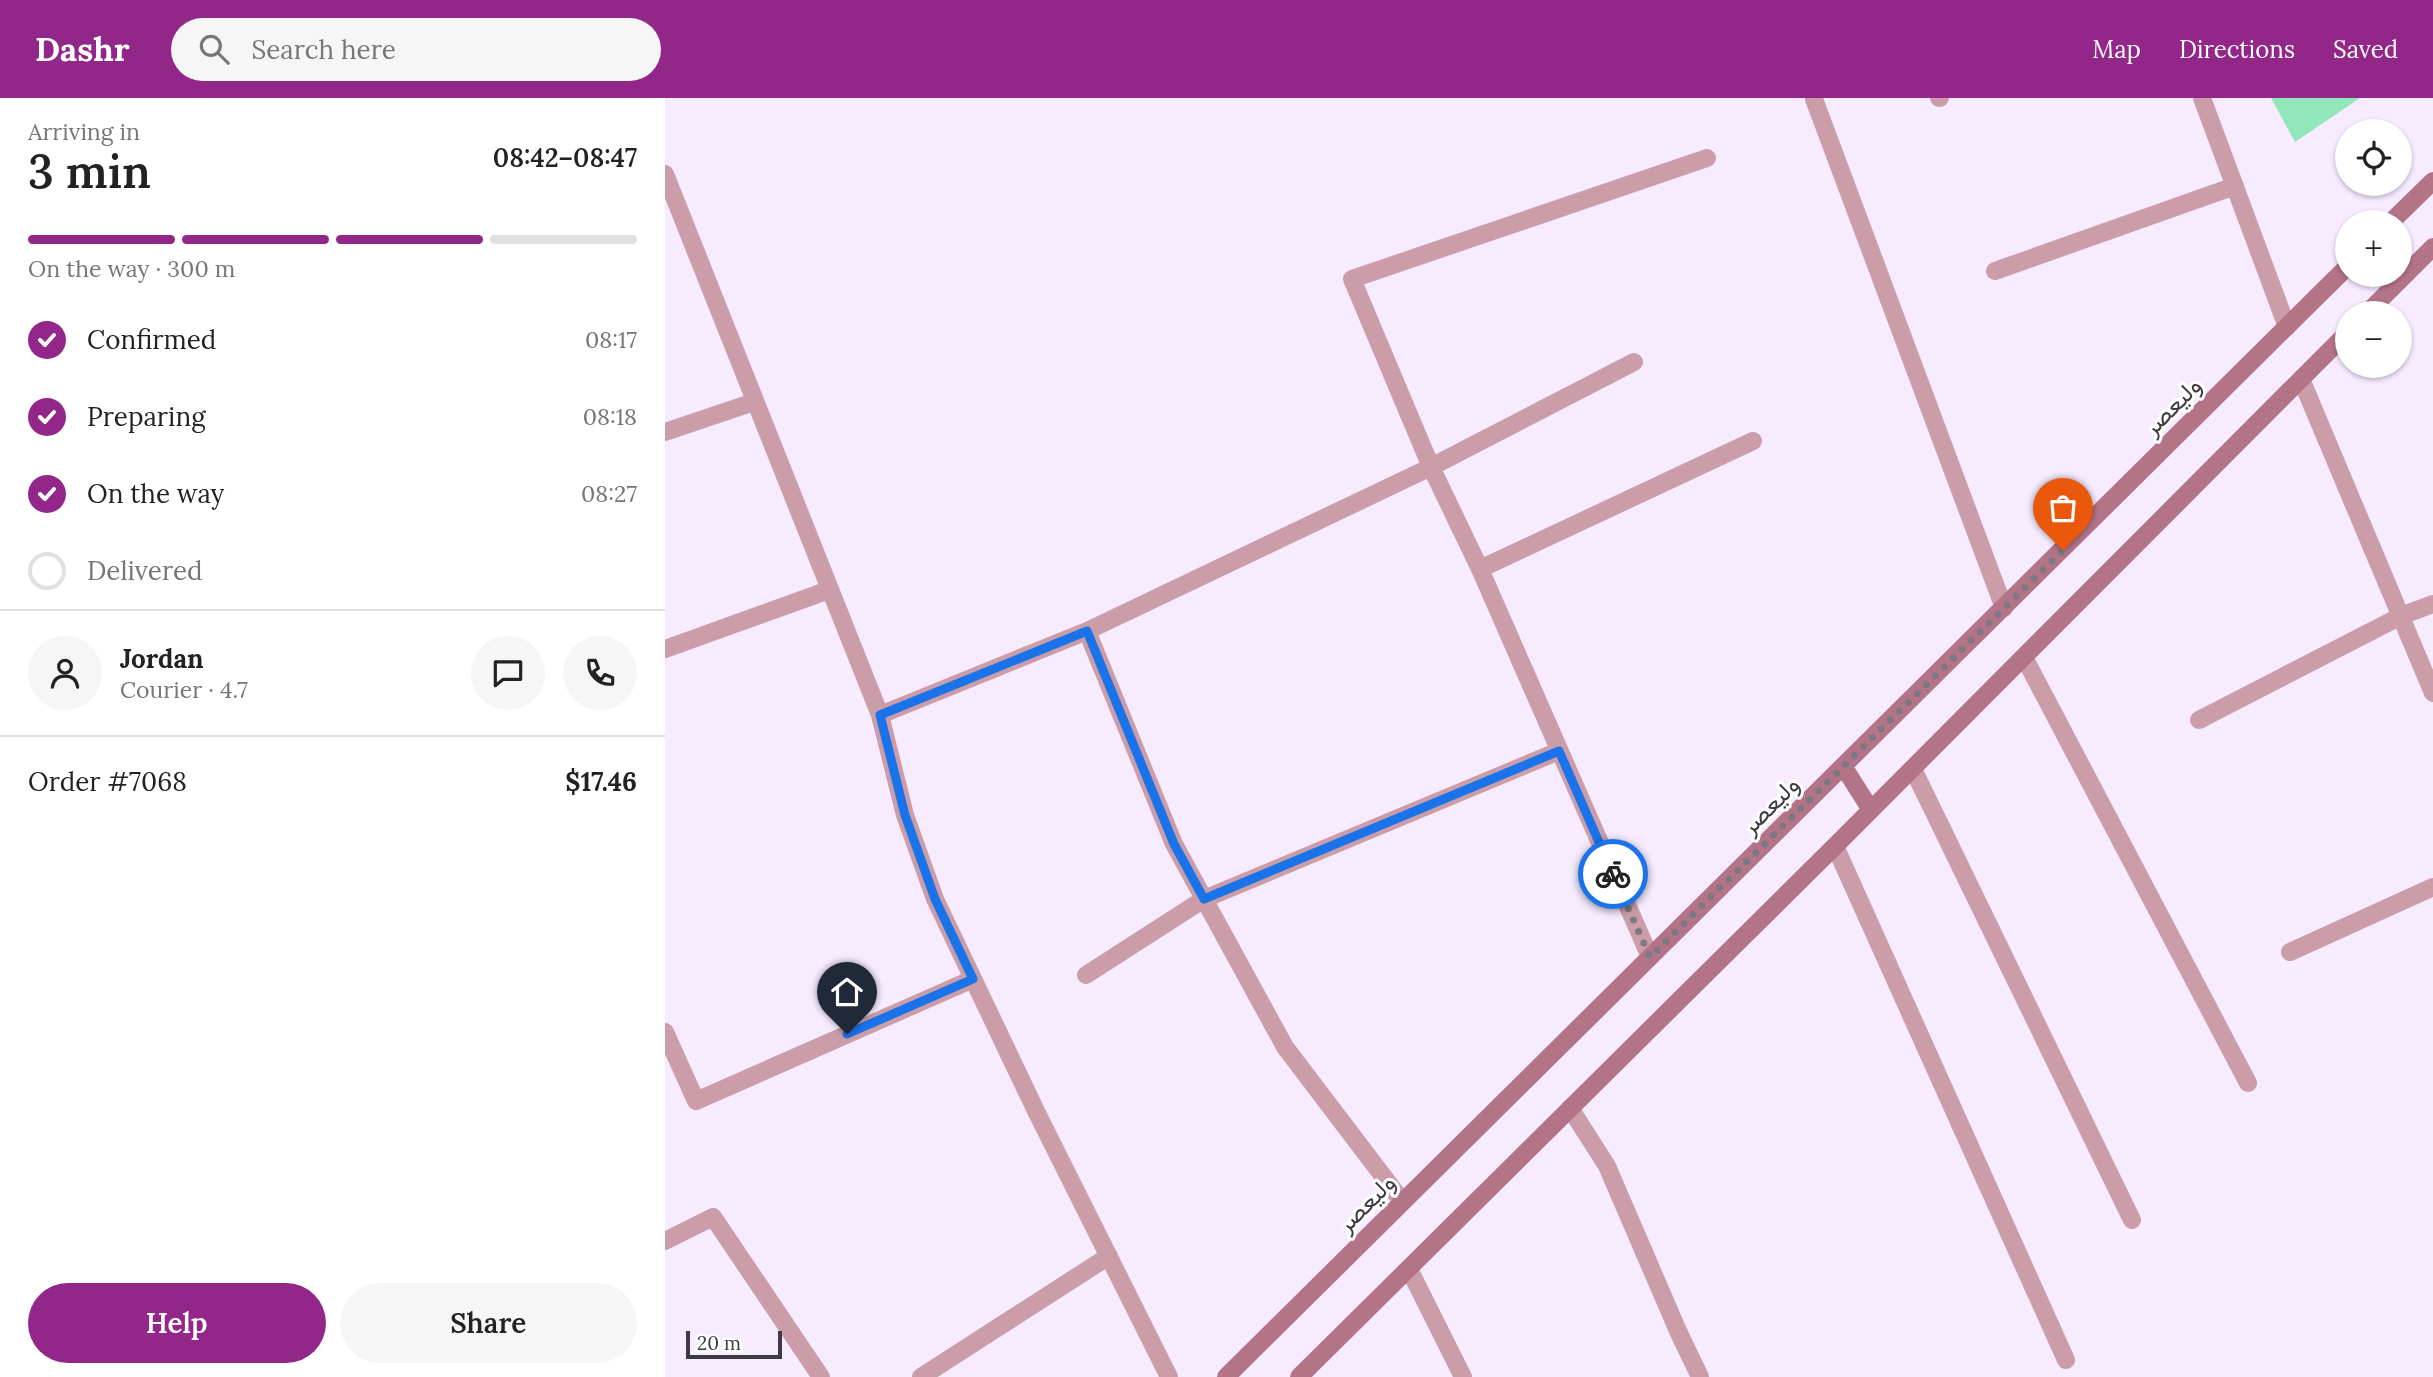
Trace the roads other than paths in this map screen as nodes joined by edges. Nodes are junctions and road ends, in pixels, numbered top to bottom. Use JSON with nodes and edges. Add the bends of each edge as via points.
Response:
{"nodes":[{"id":1,"x":2202,"y":98,"type":"edge"},
{"id":2,"x":1814,"y":99,"type":"edge"},
{"id":3,"x":1707,"y":159,"type":"dead end"},
{"id":4,"x":665,"y":174,"type":"edge"},
{"id":5,"x":2433,"y":181,"type":"edge"},
{"id":6,"x":2235,"y":186,"type":"junction"},
{"id":7,"x":2403,"y":210,"type":"edge"},
{"id":8,"x":2433,"y":247,"type":"edge"},
{"id":9,"x":1995,"y":271,"type":"dead end"},
{"id":10,"x":2335,"y":279,"type":"edge"},
{"id":11,"x":2379,"y":301,"type":"edge"},
{"id":12,"x":2287,"y":327,"type":"junction"},
{"id":13,"x":2335,"y":345,"type":"edge"},
{"id":14,"x":1635,"y":362,"type":"dead end"},
{"id":15,"x":2301,"y":379,"type":"junction"},
{"id":16,"x":754,"y":402,"type":"junction"},
{"id":17,"x":665,"y":432,"type":"edge"},
{"id":18,"x":1753,"y":441,"type":"dead end"},
{"id":19,"x":1431,"y":467,"type":"junction"},
{"id":20,"x":1480,"y":569,"type":"junction"},
{"id":21,"x":829,"y":590,"type":"junction"},
{"id":22,"x":2433,"y":604,"type":"edge"},
{"id":23,"x":2004,"y":608,"type":"junction"},
{"id":24,"x":2401,"y":616,"type":"junction"},
{"id":25,"x":1087,"y":631,"type":"junction"},
{"id":26,"x":665,"y":649,"type":"edge"},
{"id":27,"x":2024,"y":657,"type":"junction"},
{"id":28,"x":2433,"y":693,"type":"edge"},
{"id":29,"x":880,"y":715,"type":"junction"},
{"id":30,"x":2199,"y":720,"type":"dead end"},
{"id":31,"x":1559,"y":751,"type":"junction"},
{"id":32,"x":1843,"y":766,"type":"junction"},
{"id":33,"x":1913,"y":769,"type":"junction"},
{"id":34,"x":1871,"y":810,"type":"junction"},
{"id":35,"x":1835,"y":846,"type":"junction"},
{"id":36,"x":2433,"y":887,"type":"edge"},
{"id":37,"x":1204,"y":899,"type":"junction"},
{"id":38,"x":2290,"y":952,"type":"dead end"},
{"id":39,"x":1650,"y":957,"type":"junction"},
{"id":40,"x":1086,"y":975,"type":"dead end"},
{"id":41,"x":973,"y":979,"type":"junction"},
{"id":42,"x":665,"y":1032,"type":"edge"},
{"id":43,"x":2248,"y":1083,"type":"dead end"},
{"id":44,"x":1570,"y":1108,"type":"junction"},
{"id":45,"x":1402,"y":1201,"type":"junction"},
{"id":46,"x":2132,"y":1220,"type":"dead end"},
{"id":47,"x":665,"y":1241,"type":"edge"},
{"id":48,"x":1109,"y":1256,"type":"junction"},
{"id":49,"x":1409,"y":1269,"type":"junction"},
{"id":50,"x":2066,"y":1360,"type":"dead end"},
{"id":51,"x":821,"y":1377,"type":"edge"},
{"id":52,"x":921,"y":1377,"type":"edge"},
{"id":53,"x":1169,"y":1377,"type":"edge"},
{"id":54,"x":1226,"y":1377,"type":"edge"},
{"id":55,"x":1299,"y":1377,"type":"edge"},
{"id":56,"x":1463,"y":1377,"type":"edge"},
{"id":57,"x":1700,"y":1377,"type":"edge"}],
"edges":[{"from":1,"to":6,"type":"street"},
{"from":2,"to":23,"type":"street"},
{"from":3,"to":19,"type":"street","via":[[1352,279]]},
{"from":4,"to":16,"type":"street"},
{"from":5,"to":7,"type":"street"},
{"from":6,"to":9,"type":"street"},
{"from":6,"to":12,"type":"street"},
{"from":8,"to":11,"type":"street"},
{"from":10,"to":12,"type":"street","name":"ولیعصر"},
{"from":12,"to":23,"type":"street","name":"ولیعصر"},
{"from":13,"to":15,"type":"street"},
{"from":14,"to":19,"type":"street"},
{"from":15,"to":24,"type":"street"},
{"from":15,"to":27,"type":"street"},
{"from":16,"to":17,"type":"street"},
{"from":16,"to":21,"type":"street"},
{"from":18,"to":20,"type":"street"},
{"from":19,"to":20,"type":"street"},
{"from":19,"to":25,"type":"street"},
{"from":20,"to":31,"type":"street"},
{"from":21,"to":26,"type":"street"},
{"from":21,"to":29,"type":"street"},
{"from":22,"to":24,"type":"street"},
{"from":23,"to":32,"type":"street","name":"ولیعصر"},
{"from":24,"to":28,"type":"street"},
{"from":24,"to":30,"type":"street"},
{"from":25,"to":29,"type":"street"},
{"from":25,"to":37,"type":"street","via":[[1174,844]]},
{"from":27,"to":33,"type":"street"},
{"from":27,"to":43,"type":"street"},
{"from":29,"to":41,"type":"street","via":[[905,815],[935,899]]},
{"from":31,"to":37,"type":"street"},
{"from":31,"to":39,"type":"street"},
{"from":32,"to":34,"type":"street"},
{"from":32,"to":39,"type":"street","name":"ولیعصر"},
{"from":33,"to":34,"type":"street"},
{"from":33,"to":46,"type":"street"},
{"from":34,"to":35,"type":"street"},
{"from":35,"to":44,"type":"street"},
{"from":35,"to":50,"type":"street"},
{"from":36,"to":38,"type":"street"},
{"from":37,"to":40,"type":"street"},
{"from":37,"to":45,"type":"street","via":[[1285,1047]]},
{"from":39,"to":45,"type":"street","name":"ولیعصر"},
{"from":41,"to":42,"type":"street","via":[[697,1101]]},
{"from":41,"to":48,"type":"street"},
{"from":44,"to":49,"type":"street"},
{"from":44,"to":57,"type":"street","via":[[1607,1166]]},
{"from":45,"to":54,"type":"street","name":"ولیعصر"},
{"from":47,"to":51,"type":"street","via":[[713,1217]]},
{"from":48,"to":52,"type":"street"},
{"from":48,"to":53,"type":"street"},
{"from":49,"to":55,"type":"street"},
{"from":49,"to":56,"type":"street"}]}
